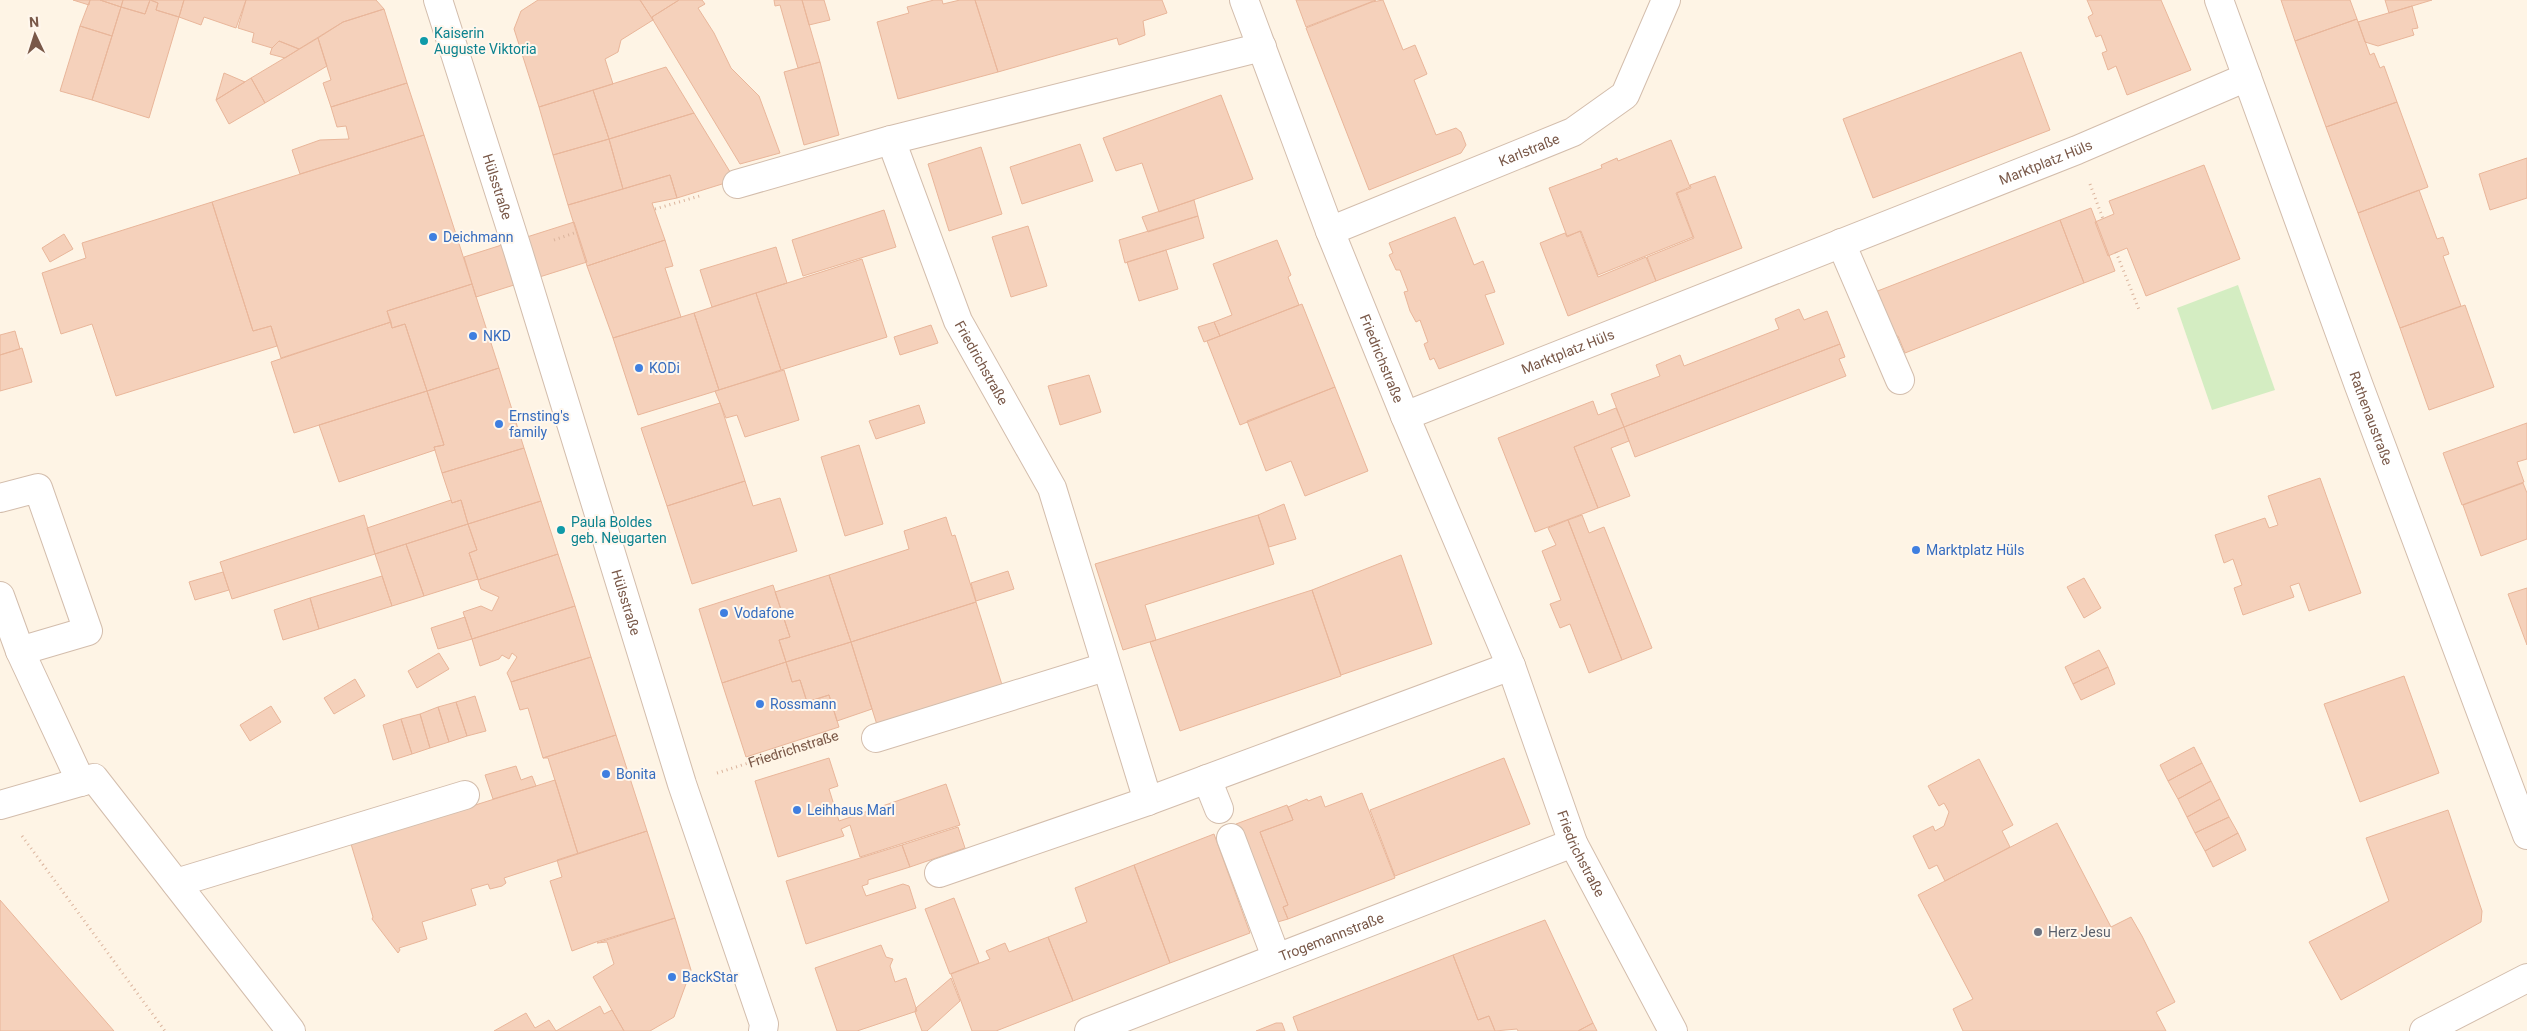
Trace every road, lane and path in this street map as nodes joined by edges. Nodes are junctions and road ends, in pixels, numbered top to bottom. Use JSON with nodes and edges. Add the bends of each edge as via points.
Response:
{"nodes":[{"id":1,"x":438,"y":0,"type":"edge"},
{"id":2,"x":1244,"y":0,"type":"edge"},
{"id":3,"x":1666,"y":0,"type":"edge"},
{"id":4,"x":2219,"y":0,"type":"edge"},
{"id":5,"x":1262,"y":47,"type":"junction"},
{"id":6,"x":2246,"y":77,"type":"junction"},
{"id":7,"x":891,"y":140,"type":"junction"},
{"id":8,"x":737,"y":184,"type":"joint"},
{"id":9,"x":654,"y":209,"type":"dead end"},
{"id":10,"x":1330,"y":232,"type":"junction"},
{"id":11,"x":1841,"y":243,"type":"junction"},
{"id":12,"x":2116,"y":252,"type":"dead end"},
{"id":13,"x":2140,"y":312,"type":"dead end"},
{"id":14,"x":1900,"y":380,"type":"dead end"},
{"id":15,"x":1405,"y":416,"type":"junction"},
{"id":16,"x":0,"y":498,"type":"edge"},
{"id":17,"x":0,"y":596,"type":"edge"},
{"id":18,"x":20,"y":651,"type":"junction"},
{"id":19,"x":1511,"y":666,"type":"junction"},
{"id":20,"x":1105,"y":667,"type":"junction"},
{"id":21,"x":876,"y":738,"type":"joint"},
{"id":22,"x":1207,"y":779,"type":"junction"},
{"id":23,"x":81,"y":782,"type":"junction"},
{"id":24,"x":682,"y":784,"type":"junction"},
{"id":25,"x":465,"y":795,"type":"dead end"},
{"id":26,"x":1148,"y":801,"type":"junction"},
{"id":27,"x":0,"y":805,"type":"edge"},
{"id":28,"x":1219,"y":809,"type":"dead end"},
{"id":29,"x":2527,"y":834,"type":"edge"},
{"id":30,"x":1231,"y":838,"type":"dead end"},
{"id":31,"x":1573,"y":843,"type":"junction"},
{"id":32,"x":940,"y":873,"type":"dead end"},
{"id":33,"x":176,"y":883,"type":"junction"},
{"id":34,"x":1276,"y":957,"type":"junction"},
{"id":35,"x":2527,"y":978,"type":"edge"},
{"id":36,"x":165,"y":1031,"type":"edge"},
{"id":37,"x":290,"y":1031,"type":"edge"},
{"id":38,"x":763,"y":1031,"type":"edge"},
{"id":39,"x":1090,"y":1031,"type":"edge"},
{"id":40,"x":1673,"y":1031,"type":"edge"},
{"id":41,"x":2424,"y":1031,"type":"edge"}],
"edges":[{"from":1,"to":24,"type":"street","name":"Hülsstraße"},
{"from":2,"to":5,"type":"street","name":"Friedrichstraße"},
{"from":3,"to":10,"type":"street","name":"Karlstraße","via":[[1625,95],[1573,132]]},
{"from":4,"to":6,"type":"street","name":"Rathenaustraße"},
{"from":5,"to":7,"type":"street"},
{"from":5,"to":10,"type":"street","name":"Friedrichstraße"},
{"from":6,"to":11,"type":"street","name":"Marktplatz Hüls","via":[[2077,150]]},
{"from":6,"to":29,"type":"street","name":"Rathenaustraße"},
{"from":7,"to":8,"type":"street"},
{"from":7,"to":20,"type":"street","name":"Friedrichstraße","via":[[958,322],[1052,488]]},
{"from":8,"to":9,"type":"path"},
{"from":10,"to":15,"type":"street","name":"Friedrichstraße"},
{"from":11,"to":14,"type":"street"},
{"from":11,"to":15,"type":"street","name":"Marktplatz Hüls"},
{"from":12,"to":13,"type":"path"},
{"from":15,"to":19,"type":"street","name":"Friedrichstraße"},
{"from":16,"to":18,"type":"street","via":[[38,488],[88,631]]},
{"from":17,"to":18,"type":"street"},
{"from":18,"to":23,"type":"street"},
{"from":19,"to":22,"type":"street"},
{"from":19,"to":31,"type":"street","name":"Friedrichstraße"},
{"from":20,"to":21,"type":"street"},
{"from":20,"to":26,"type":"street","name":"Friedrichstraße"},
{"from":21,"to":24,"type":"path","name":"Friedrichstraße","via":[[852,730]]},
{"from":22,"to":26,"type":"street"},
{"from":22,"to":28,"type":"street"},
{"from":23,"to":27,"type":"street"},
{"from":23,"to":33,"type":"street","via":[[94,778]]},
{"from":24,"to":38,"type":"street","name":"Hülsstraße","via":[[764,1024]]},
{"from":25,"to":33,"type":"street"},
{"from":26,"to":32,"type":"street"},
{"from":27,"to":36,"type":"path"},
{"from":30,"to":34,"type":"street"},
{"from":31,"to":34,"type":"street","name":"Trogemannstraße"},
{"from":31,"to":40,"type":"street","name":"Friedrichstraße"},
{"from":33,"to":37,"type":"street"},
{"from":34,"to":39,"type":"street","name":"Trogemannstraße"},
{"from":35,"to":41,"type":"street"}]}
